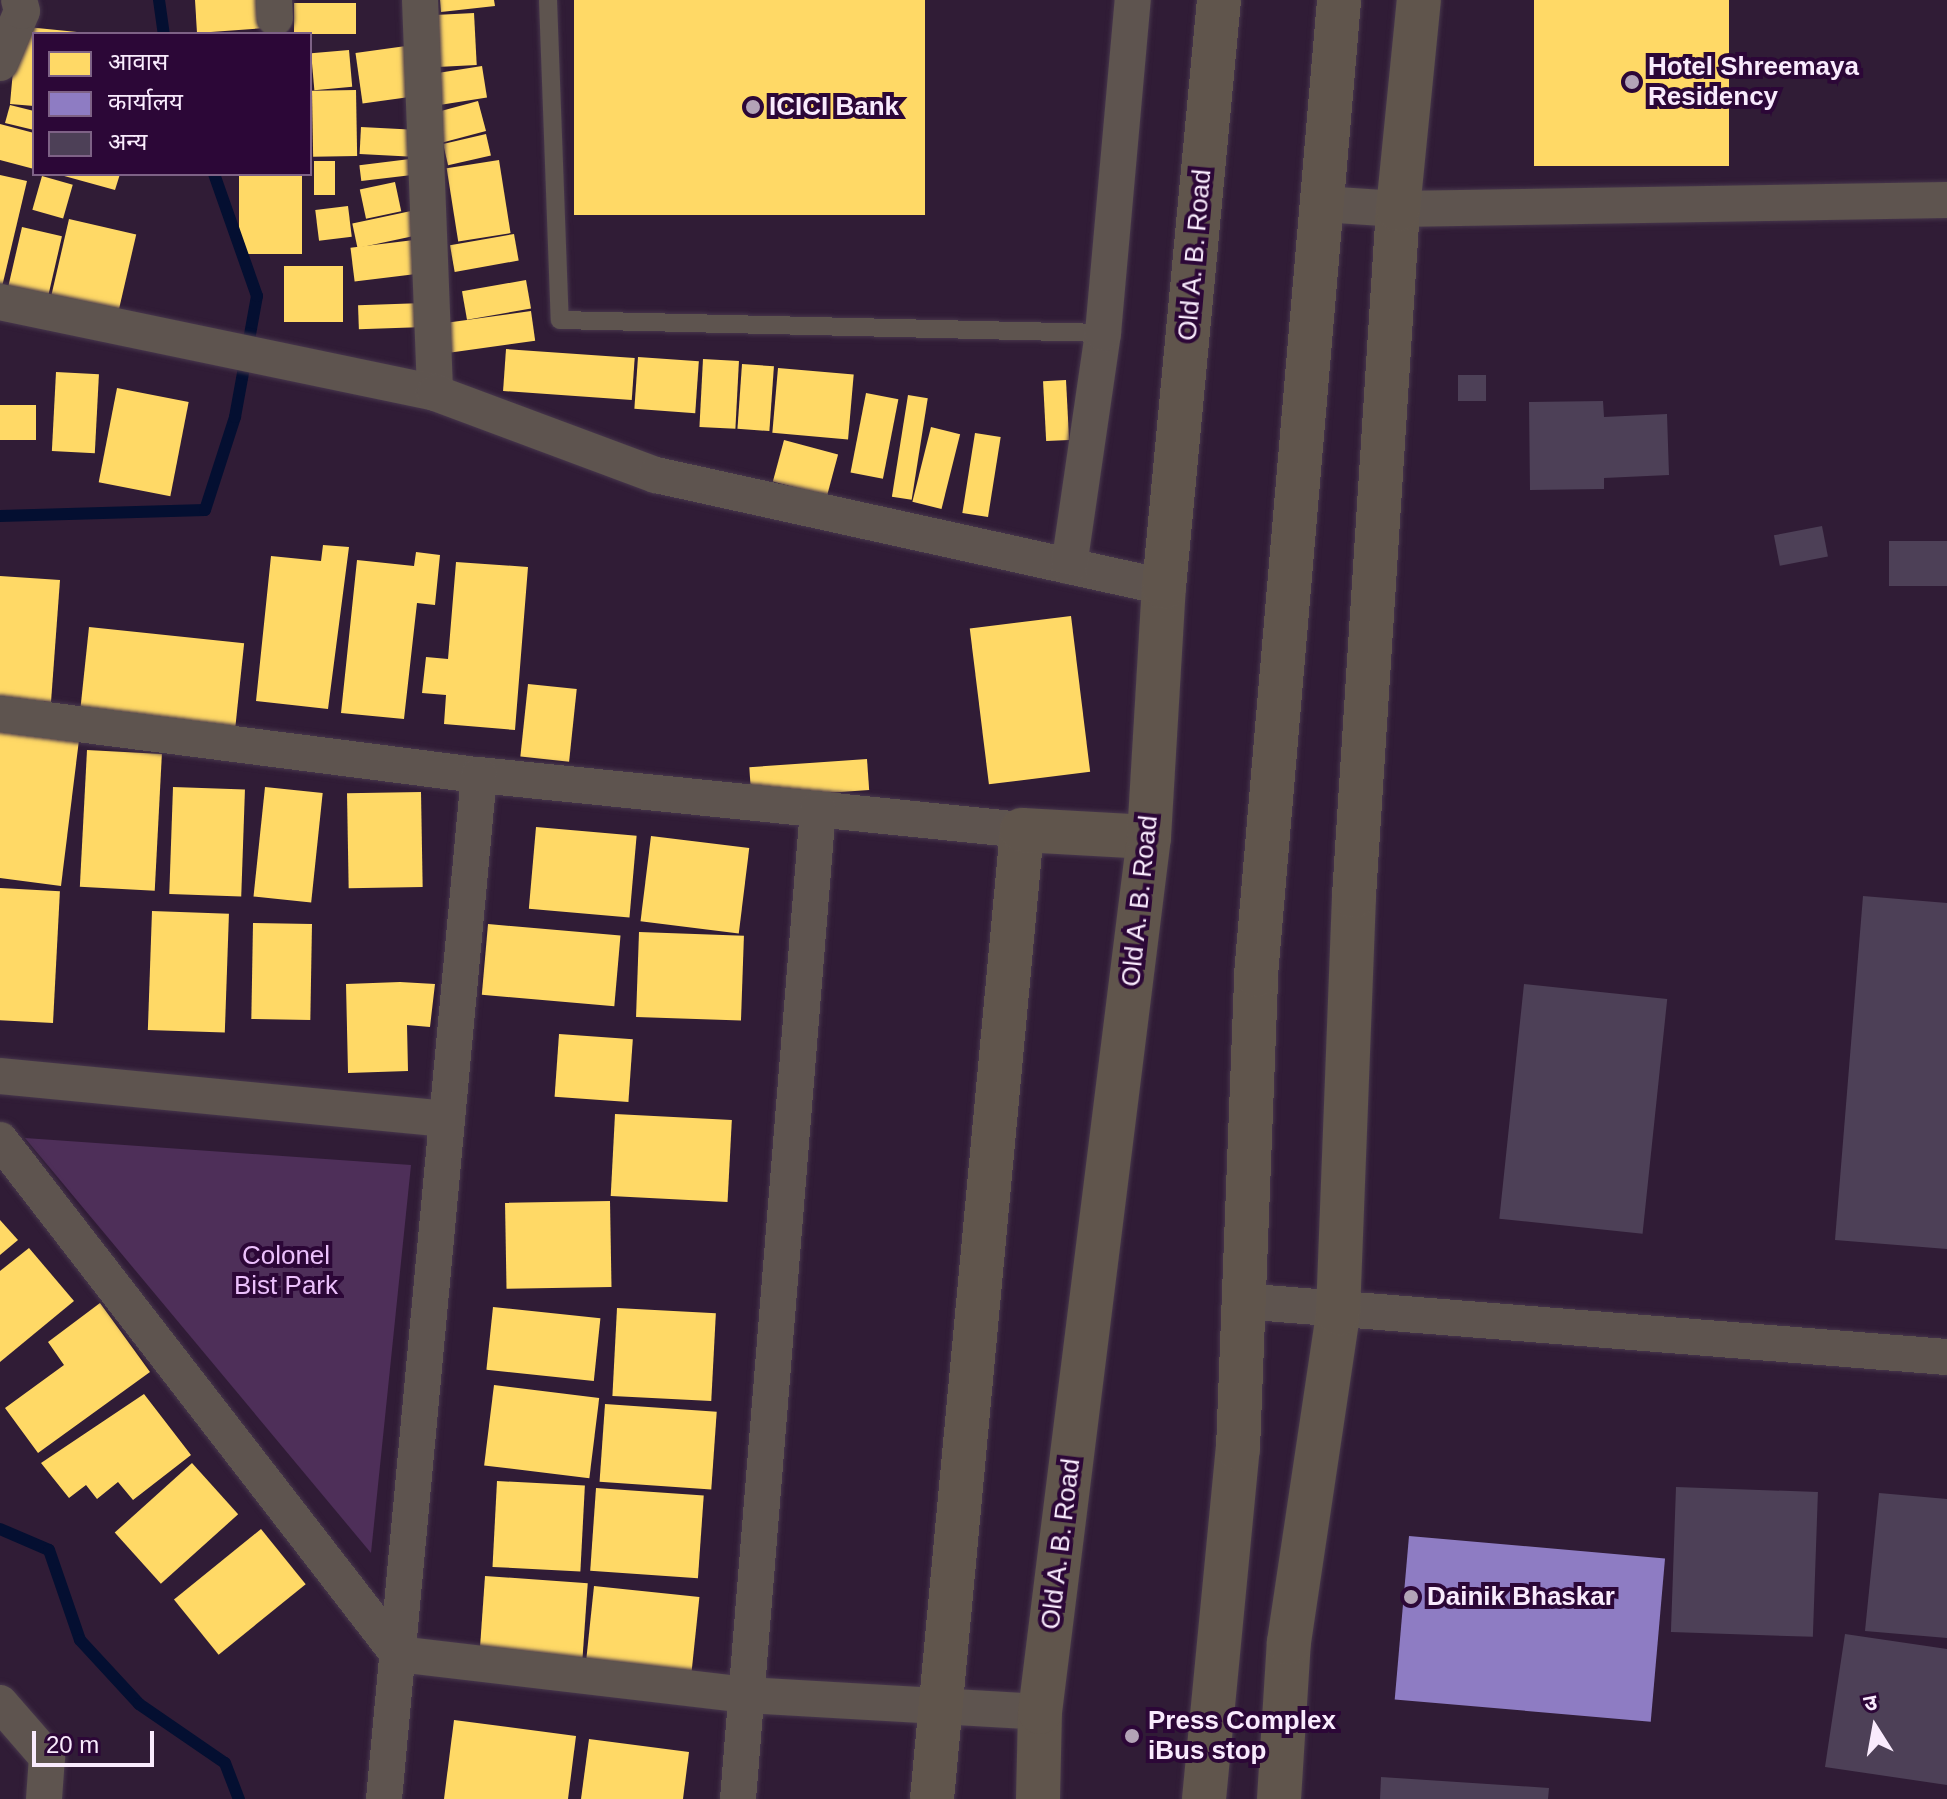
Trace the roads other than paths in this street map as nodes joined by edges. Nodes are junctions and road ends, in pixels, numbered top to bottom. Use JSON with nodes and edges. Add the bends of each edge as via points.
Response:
{"nodes":[{"id":1,"x":19,"y":0,"type":"edge"},
{"id":2,"x":420,"y":0,"type":"edge"},
{"id":3,"x":548,"y":0,"type":"edge"},
{"id":4,"x":1133,"y":0,"type":"edge"},
{"id":5,"x":1219,"y":0,"type":"edge"},
{"id":6,"x":1339,"y":0,"type":"edge"},
{"id":7,"x":1419,"y":0,"type":"edge"},
{"id":8,"x":0,"y":63,"type":"edge"},
{"id":9,"x":1947,"y":200,"type":"edge"},
{"id":10,"x":1322,"y":204,"type":"junction"},
{"id":11,"x":1398,"y":209,"type":"junction"},
{"id":12,"x":0,"y":302,"type":"edge"},
{"id":13,"x":1103,"y":333,"type":"junction"},
{"id":14,"x":435,"y":393,"type":"junction"},
{"id":15,"x":1069,"y":566,"type":"junction"},
{"id":16,"x":1164,"y":587,"type":"junction"},
{"id":17,"x":0,"y":714,"type":"edge"},
{"id":18,"x":479,"y":775,"type":"junction"},
{"id":19,"x":818,"y":809,"type":"junction"},
{"id":20,"x":1022,"y":830,"type":"junction"},
{"id":21,"x":1149,"y":837,"type":"junction"},
{"id":22,"x":0,"y":1076,"type":"edge"},
{"id":23,"x":447,"y":1119,"type":"junction"},
{"id":24,"x":0,"y":1140,"type":"edge"},
{"id":25,"x":1241,"y":1301,"type":"junction"},
{"id":26,"x":1338,"y":1313,"type":"junction"},
{"id":27,"x":1947,"y":1357,"type":"edge"},
{"id":28,"x":398,"y":1654,"type":"junction"},
{"id":29,"x":747,"y":1695,"type":"junction"},
{"id":30,"x":0,"y":1703,"type":"edge"},
{"id":31,"x":938,"y":1711,"type":"junction"},
{"id":32,"x":1040,"y":1712,"type":"junction"},
{"id":33,"x":44,"y":1799,"type":"edge"},
{"id":34,"x":384,"y":1799,"type":"edge"},
{"id":35,"x":738,"y":1799,"type":"edge"},
{"id":36,"x":932,"y":1799,"type":"edge"},
{"id":37,"x":1038,"y":1799,"type":"edge"},
{"id":38,"x":1204,"y":1799,"type":"edge"},
{"id":39,"x":1279,"y":1799,"type":"edge"}],
"edges":[{"from":1,"to":8,"type":"street","via":[[22,11]]},
{"from":2,"to":14,"type":"street"},
{"from":3,"to":13,"type":"lane","via":[[560,320]]},
{"from":4,"to":13,"type":"street"},
{"from":5,"to":16,"type":"main road","name":"Old A. B. Road"},
{"from":6,"to":10,"type":"main road"},
{"from":7,"to":11,"type":"main road"},
{"from":9,"to":11,"type":"street"},
{"from":10,"to":11,"type":"street"},
{"from":10,"to":25,"type":"main road","via":[[1256,975]]},
{"from":11,"to":26,"type":"main road","via":[[1354,896]]},
{"from":12,"to":14,"type":"street"},
{"from":13,"to":15,"type":"street"},
{"from":14,"to":15,"type":"street","via":[[656,475]]},
{"from":15,"to":16,"type":"street"},
{"from":16,"to":21,"type":"main road","name":"Old A. B. Road"},
{"from":17,"to":18,"type":"street"},
{"from":18,"to":19,"type":"street"},
{"from":18,"to":23,"type":"street"},
{"from":19,"to":20,"type":"street"},
{"from":19,"to":29,"type":"street"},
{"from":20,"to":21,"type":"main road"},
{"from":20,"to":31,"type":"main road"},
{"from":21,"to":32,"type":"main road","name":"Old A. B. Road"},
{"from":22,"to":23,"type":"street"},
{"from":23,"to":28,"type":"street"},
{"from":24,"to":28,"type":"street"},
{"from":25,"to":26,"type":"street"},
{"from":25,"to":38,"type":"main road","via":[[1238,1449]]},
{"from":26,"to":27,"type":"street"},
{"from":26,"to":39,"type":"main road","via":[[1289,1642]]},
{"from":28,"to":29,"type":"street"},
{"from":28,"to":34,"type":"street"},
{"from":29,"to":31,"type":"street"},
{"from":29,"to":35,"type":"street"},
{"from":30,"to":33,"type":"street","via":[[47,1757]]},
{"from":31,"to":32,"type":"street"},
{"from":31,"to":36,"type":"main road"},
{"from":32,"to":37,"type":"main road","name":"Old A. B. Road"}]}
